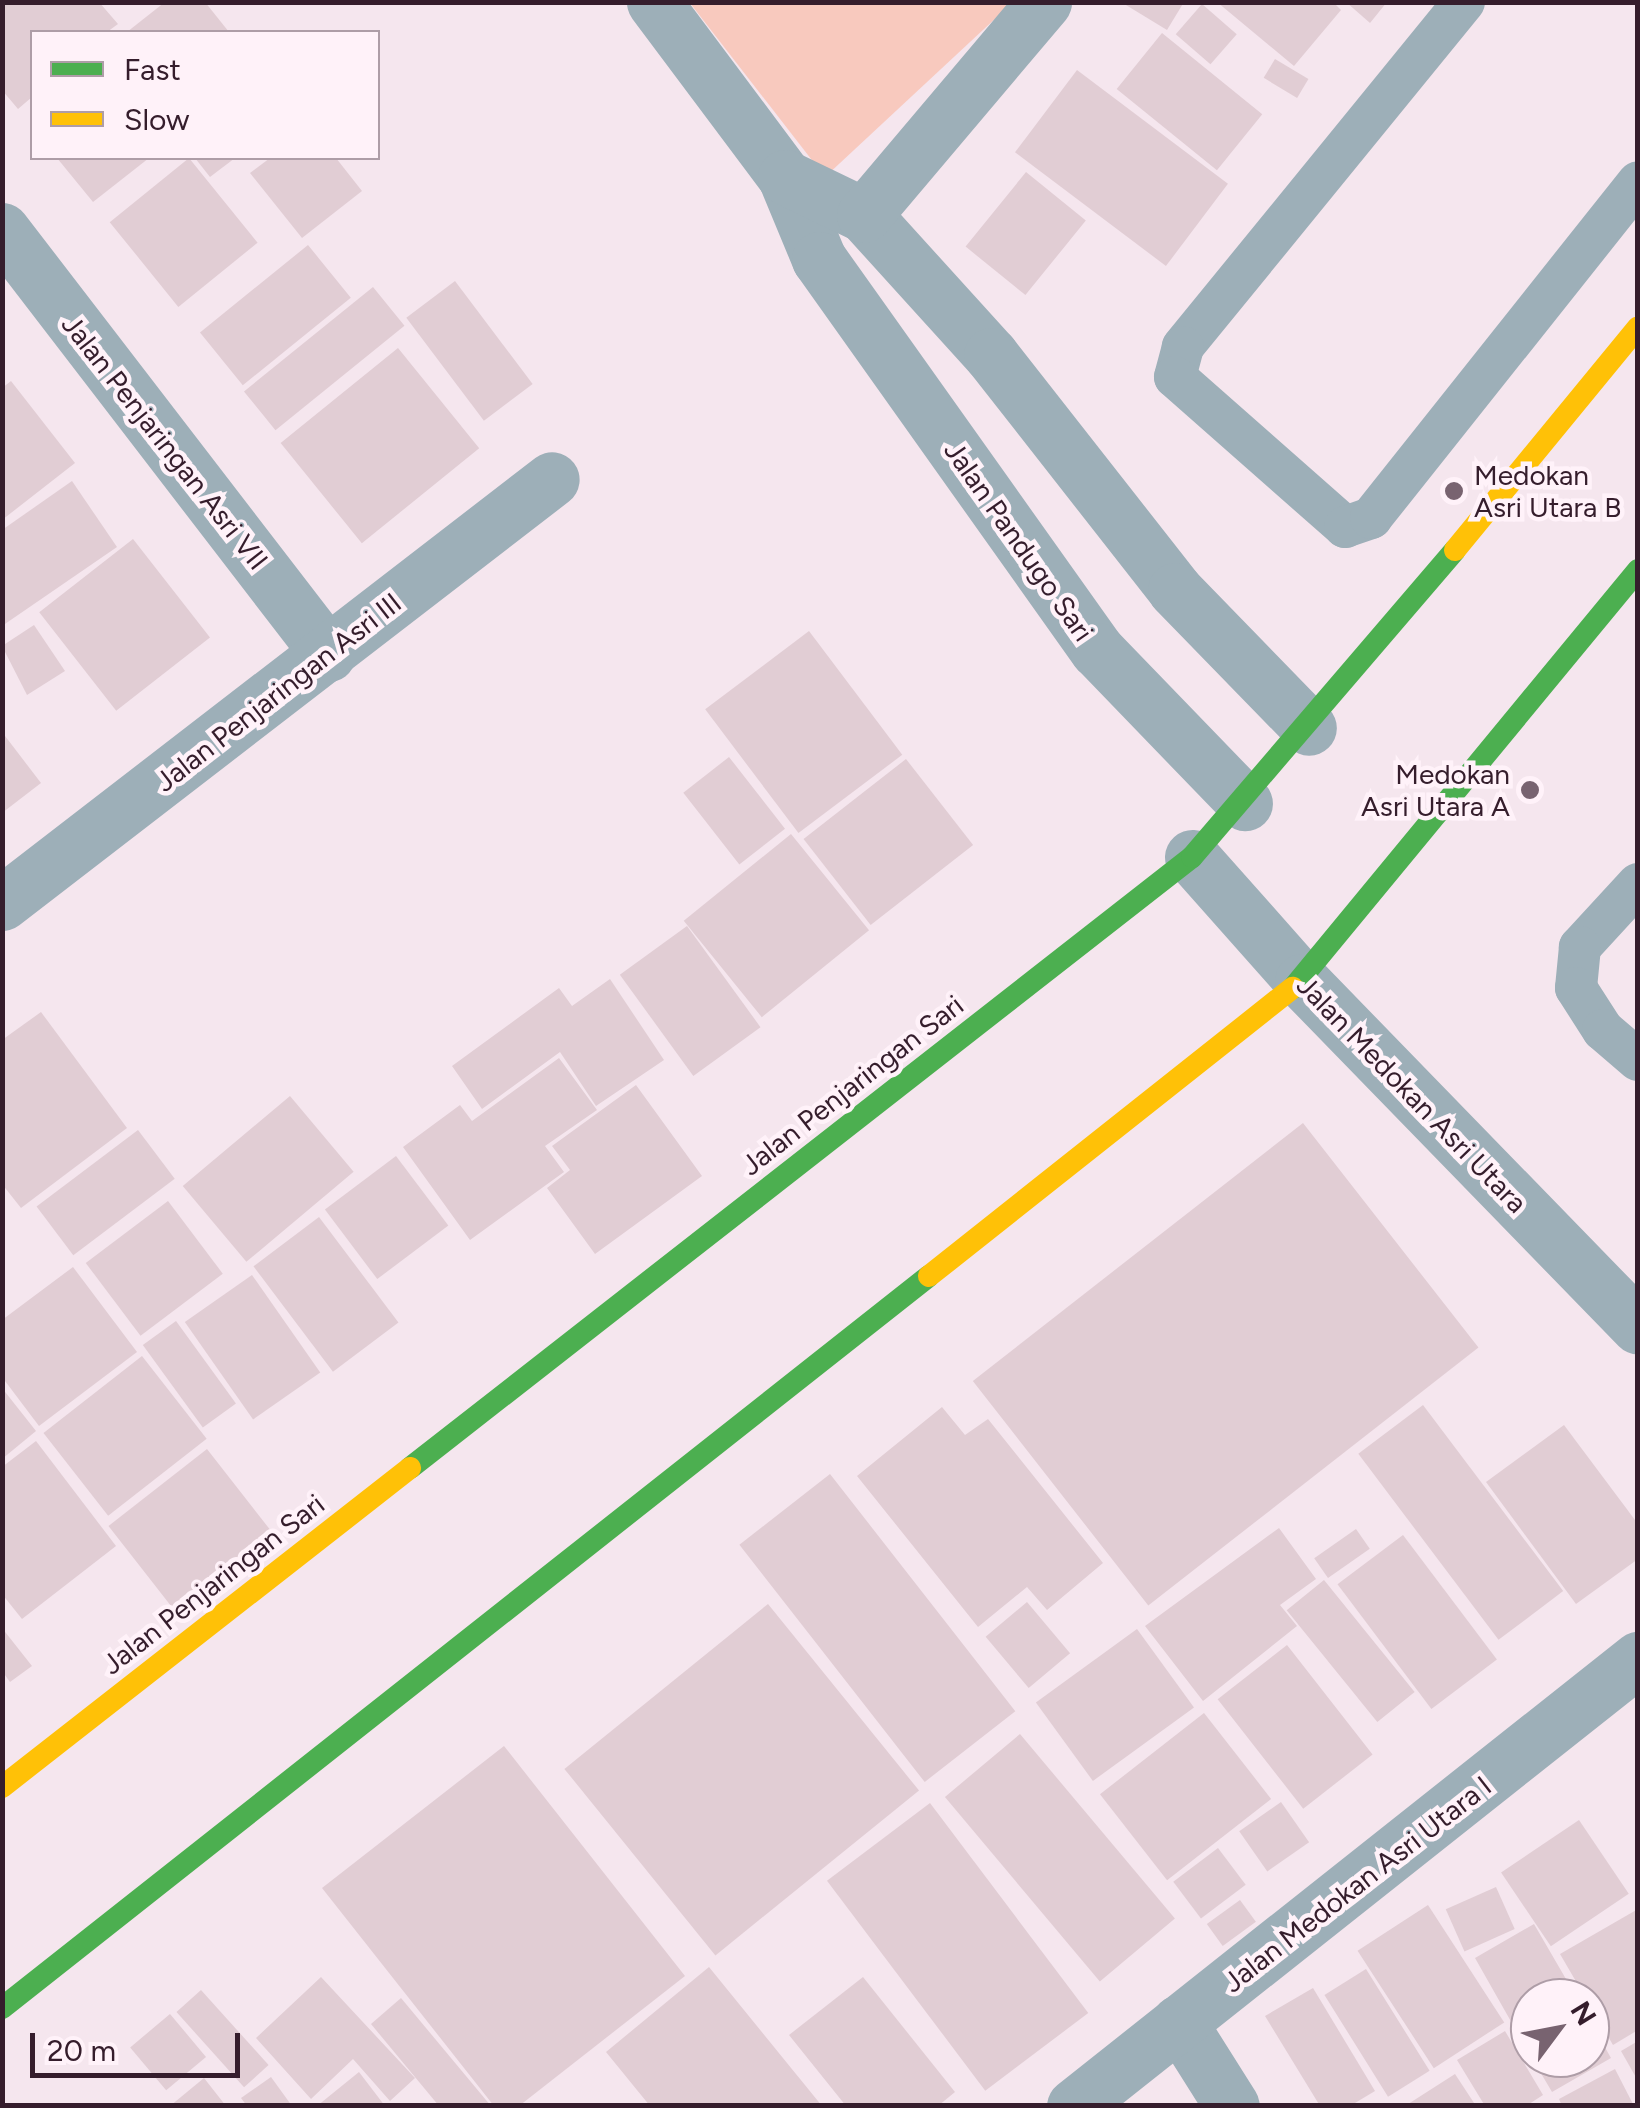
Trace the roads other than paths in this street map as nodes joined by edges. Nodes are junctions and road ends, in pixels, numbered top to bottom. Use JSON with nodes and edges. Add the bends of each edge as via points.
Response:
{"nodes":[{"id":1,"x":654,"y":2,"type":"edge"},
{"id":2,"x":1044,"y":2,"type":"edge"},
{"id":3,"x":1464,"y":2,"type":"edge"},
{"id":4,"x":785,"y":177,"type":"junction"},
{"id":5,"x":1638,"y":182,"type":"edge"},
{"id":6,"x":864,"y":215,"type":"junction"},
{"id":7,"x":2,"y":230,"type":"edge"},
{"id":8,"x":1638,"y":327,"type":"edge"},
{"id":9,"x":552,"y":480,"type":"dead end"},
{"id":10,"x":1638,"y":570,"type":"edge"},
{"id":11,"x":328,"y":654,"type":"junction"},
{"id":12,"x":1309,"y":728,"type":"junction"},
{"id":13,"x":1244,"y":802,"type":"junction"},
{"id":14,"x":1192,"y":857,"type":"junction"},
{"id":15,"x":1638,"y":884,"type":"edge"},
{"id":16,"x":2,"y":903,"type":"edge"},
{"id":17,"x":1302,"y":981,"type":"junction"},
{"id":18,"x":1638,"y":1060,"type":"edge"},
{"id":19,"x":1638,"y":1327,"type":"edge"},
{"id":20,"x":1630,"y":1684,"type":"edge"},
{"id":21,"x":2,"y":1787,"type":"edge"},
{"id":22,"x":2,"y":2008,"type":"edge"},
{"id":23,"x":1179,"y":2022,"type":"junction"},
{"id":24,"x":1074,"y":2106,"type":"edge"},
{"id":25,"x":1232,"y":2106,"type":"edge"}],
"edges":[{"from":1,"to":4,"type":"street"},
{"from":2,"to":6,"type":"street"},
{"from":3,"to":5,"type":"lane","via":[[1183,347],[1175,377],[1345,528],[1370,518]]},
{"from":4,"to":6,"type":"street"},
{"from":4,"to":13,"type":"street","name":"Jalan Pandugo Sari","via":[[818,259],[1097,650]]},
{"from":6,"to":12,"type":"street","via":[[991,355],[1175,590]]},
{"from":7,"to":11,"type":"street","name":"Jalan Penjaringan Asri VII"},
{"from":8,"to":12,"type":"street","name":"Jalan Penjaringan Sari"},
{"from":9,"to":11,"type":"street","name":"Jalan Penjaringan Asri III"},
{"from":10,"to":17,"type":"street"},
{"from":11,"to":16,"type":"street","name":"Jalan Penjaringan Asri III"},
{"from":12,"to":13,"type":"street","name":"Jalan Penjaringan Sari"},
{"from":13,"to":14,"type":"street","name":"Jalan Penjaringan Sari"},
{"from":14,"to":17,"type":"street","name":"Jalan Medokan Asri Utara"},
{"from":14,"to":21,"type":"street","name":"Jalan Penjaringan Sari"},
{"from":15,"to":18,"type":"lane","via":[[1580,947],[1576,988],[1602,1030]]},
{"from":17,"to":19,"type":"street","name":"Jalan Medokan Asri Utara"},
{"from":17,"to":22,"type":"street"},
{"from":20,"to":23,"type":"street","name":"Jalan Medokan Asri Utara I"},
{"from":23,"to":24,"type":"street","name":"Jalan Medokan Asri Utara I"},
{"from":23,"to":25,"type":"street"}]}
